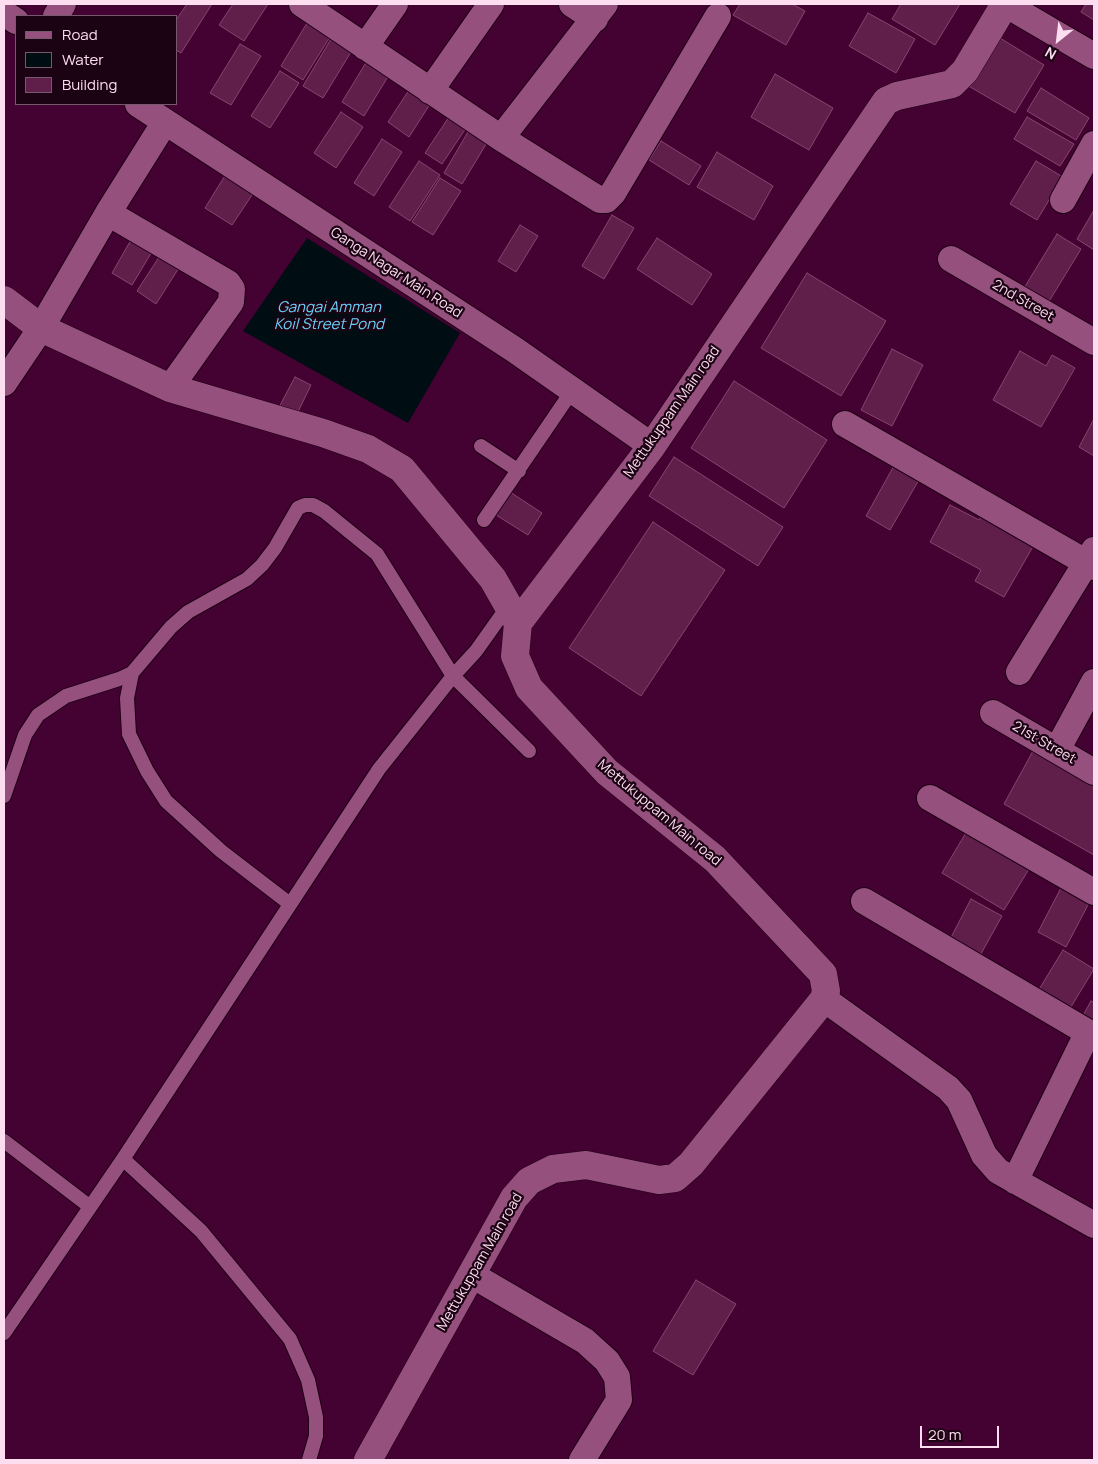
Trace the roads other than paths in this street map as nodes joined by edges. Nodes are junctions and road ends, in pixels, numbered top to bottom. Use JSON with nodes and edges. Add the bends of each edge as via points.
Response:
{"nodes":[{"id":1,"x":63,"y":4,"type":"edge"},
{"id":2,"x":302,"y":4,"type":"edge"},
{"id":3,"x":395,"y":4,"type":"edge"},
{"id":4,"x":491,"y":4,"type":"edge"},
{"id":5,"x":572,"y":4,"type":"edge"},
{"id":6,"x":1005,"y":4,"type":"edge"},
{"id":7,"x":600,"y":12,"type":"edge"},
{"id":8,"x":4,"y":13,"type":"edge"},
{"id":9,"x":57,"y":15,"type":"edge"},
{"id":10,"x":718,"y":16,"type":"dead end"},
{"id":11,"x":15,"y":20,"type":"edge"},
{"id":12,"x":365,"y":47,"type":"junction"},
{"id":13,"x":1094,"y":56,"type":"edge"},
{"id":14,"x":430,"y":91,"type":"junction"},
{"id":15,"x":140,"y":105,"type":"edge"},
{"id":16,"x":165,"y":122,"type":"junction"},
{"id":17,"x":501,"y":138,"type":"junction"},
{"id":18,"x":1094,"y":144,"type":"edge"},
{"id":19,"x":1063,"y":200,"type":"dead end"},
{"id":20,"x":108,"y":213,"type":"junction"},
{"id":21,"x":951,"y":259,"type":"dead end"},
{"id":22,"x":4,"y":300,"type":"edge"},
{"id":23,"x":41,"y":328,"type":"junction"},
{"id":24,"x":1094,"y":342,"type":"edge"},
{"id":25,"x":4,"y":383,"type":"edge"},
{"id":26,"x":170,"y":388,"type":"junction"},
{"id":27,"x":572,"y":391,"type":"junction"},
{"id":28,"x":845,"y":424,"type":"dead end"},
{"id":29,"x":481,"y":446,"type":"dead end"},
{"id":30,"x":652,"y":446,"type":"junction"},
{"id":31,"x":520,"y":471,"type":"junction"},
{"id":32,"x":484,"y":520,"type":"dead end"},
{"id":33,"x":1092,"y":560,"type":"edge"},
{"id":34,"x":513,"y":615,"type":"junction"},
{"id":35,"x":1019,"y":672,"type":"dead end"},
{"id":36,"x":125,"y":676,"type":"junction"},
{"id":37,"x":453,"y":676,"type":"junction"},
{"id":38,"x":1094,"y":682,"type":"edge"},
{"id":39,"x":993,"y":713,"type":"dead end"},
{"id":40,"x":1057,"y":750,"type":"junction"},
{"id":41,"x":529,"y":751,"type":"dead end"},
{"id":42,"x":1094,"y":772,"type":"edge"},
{"id":43,"x":4,"y":796,"type":"edge"},
{"id":44,"x":930,"y":798,"type":"dead end"},
{"id":45,"x":1094,"y":892,"type":"edge"},
{"id":46,"x":864,"y":901,"type":"dead end"},
{"id":47,"x":290,"y":904,"type":"junction"},
{"id":48,"x":824,"y":999,"type":"junction"},
{"id":49,"x":1091,"y":1034,"type":"edge"},
{"id":50,"x":4,"y":1140,"type":"edge"},
{"id":51,"x":123,"y":1159,"type":"junction"},
{"id":52,"x":1015,"y":1181,"type":"junction"},
{"id":53,"x":89,"y":1206,"type":"junction"},
{"id":54,"x":1094,"y":1226,"type":"edge"},
{"id":55,"x":472,"y":1275,"type":"junction"},
{"id":56,"x":4,"y":1333,"type":"edge"},
{"id":57,"x":309,"y":1460,"type":"edge"},
{"id":58,"x":368,"y":1460,"type":"edge"},
{"id":59,"x":582,"y":1460,"type":"edge"}],
"edges":[{"from":1,"to":9,"type":"street"},
{"from":2,"to":12,"type":"street"},
{"from":3,"to":12,"type":"street"},
{"from":4,"to":14,"type":"street"},
{"from":5,"to":7,"type":"street"},
{"from":6,"to":13,"type":"street"},
{"from":6,"to":30,"type":"main road","name":"Mettukuppam Main road","via":[[965,71],[952,84],[897,96],[886,102]]},
{"from":7,"to":17,"type":"street"},
{"from":8,"to":11,"type":"street"},
{"from":10,"to":17,"type":"street","via":[[606,200],[595,198]]},
{"from":12,"to":14,"type":"street"},
{"from":14,"to":17,"type":"street"},
{"from":15,"to":16,"type":"street","name":"Ganga Nagar Main Road"},
{"from":16,"to":20,"type":"street"},
{"from":16,"to":27,"type":"street","name":"Ganga Nagar Main Road"},
{"from":18,"to":19,"type":"street"},
{"from":20,"to":23,"type":"street"},
{"from":20,"to":26,"type":"street","via":[[228,283],[232,289],[231,302]]},
{"from":21,"to":24,"type":"street","name":"2nd Street"},
{"from":22,"to":23,"type":"main road"},
{"from":23,"to":25,"type":"street"},
{"from":23,"to":26,"type":"main road"},
{"from":26,"to":34,"type":"main road","via":[[323,433],[368,449],[402,469],[493,579]]},
{"from":27,"to":30,"type":"street","name":"Ganga Nagar Main Road"},
{"from":27,"to":31,"type":"lane"},
{"from":28,"to":33,"type":"street"},
{"from":29,"to":31,"type":"lane"},
{"from":30,"to":34,"type":"main road","name":"Mettukuppam Main road"},
{"from":31,"to":32,"type":"lane"},
{"from":33,"to":35,"type":"street"},
{"from":34,"to":37,"type":"lane"},
{"from":34,"to":48,"type":"main road","name":"Mettukuppam Main road","via":[[515,656],[529,688],[607,772],[716,859],[823,974]]},
{"from":36,"to":37,"type":"lane","via":[[188,612],[247,578],[262,565],[298,508],[313,505],[377,554]]},
{"from":36,"to":43,"type":"lane","via":[[66,696],[38,715],[30,724]]},
{"from":36,"to":47,"type":"lane","via":[[129,734],[166,800],[221,851]]},
{"from":37,"to":41,"type":"lane"},
{"from":37,"to":47,"type":"lane","via":[[379,769]]},
{"from":38,"to":40,"type":"street"},
{"from":39,"to":40,"type":"street","name":"21st Street"},
{"from":40,"to":42,"type":"street","name":"21st Street"},
{"from":44,"to":45,"type":"street"},
{"from":46,"to":49,"type":"street"},
{"from":47,"to":51,"type":"lane"},
{"from":48,"to":52,"type":"street","via":[[948,1088],[959,1100],[984,1155],[998,1171]]},
{"from":48,"to":55,"type":"main road","name":"Mettukuppam Main road","via":[[691,1164],[675,1178],[659,1180],[586,1165],[553,1169],[529,1181],[514,1198]]},
{"from":49,"to":52,"type":"street"},
{"from":50,"to":53,"type":"lane"},
{"from":51,"to":53,"type":"lane"},
{"from":51,"to":57,"type":"lane","via":[[201,1231],[290,1339],[308,1380],[316,1417],[316,1436]]},
{"from":52,"to":54,"type":"street"},
{"from":53,"to":56,"type":"lane"},
{"from":55,"to":58,"type":"main road","name":"Mettukuppam Main road"},
{"from":55,"to":59,"type":"street","via":[[585,1342],[607,1361],[617,1377],[619,1400]]}]}
